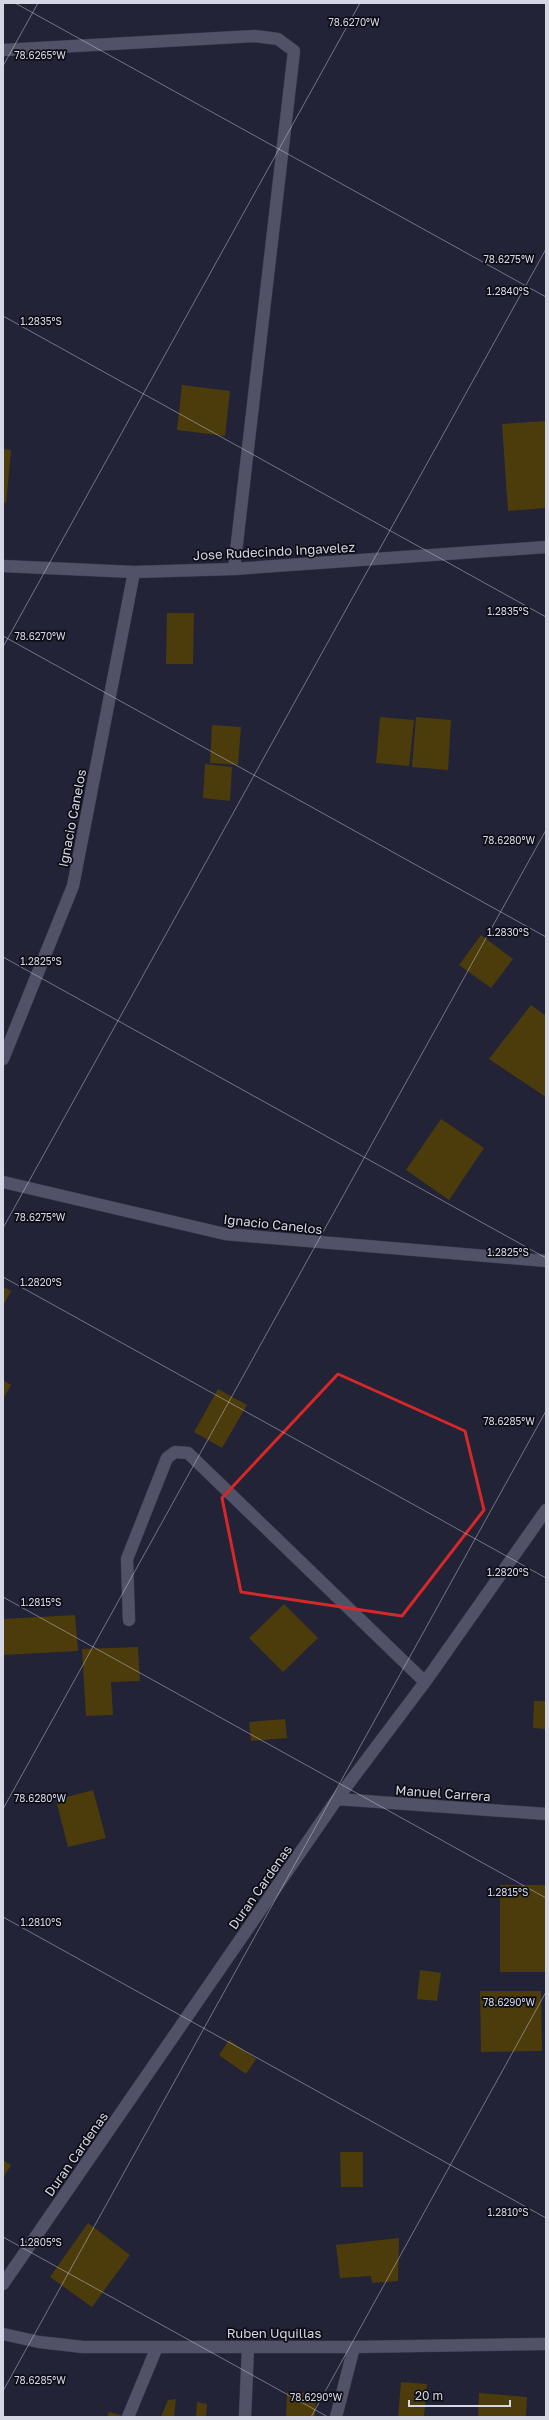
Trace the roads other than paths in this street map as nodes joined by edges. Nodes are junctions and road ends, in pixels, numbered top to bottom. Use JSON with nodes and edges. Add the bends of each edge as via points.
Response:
{"nodes":[{"id":1,"x":3,"y":50,"type":"edge"},
{"id":2,"x":546,"y":547,"type":"edge"},
{"id":3,"x":3,"y":566,"type":"edge"},
{"id":4,"x":234,"y":569,"type":"junction"},
{"id":5,"x":134,"y":572,"type":"junction"},
{"id":6,"x":3,"y":1059,"type":"edge"},
{"id":7,"x":3,"y":1182,"type":"edge"},
{"id":8,"x":546,"y":1261,"type":"edge"},
{"id":9,"x":546,"y":1510,"type":"edge"},
{"id":10,"x":129,"y":1620,"type":"dead end"},
{"id":11,"x":425,"y":1682,"type":"junction"},
{"id":12,"x":337,"y":1799,"type":"junction"},
{"id":13,"x":546,"y":1814,"type":"edge"},
{"id":14,"x":3,"y":2284,"type":"edge"},
{"id":15,"x":3,"y":2334,"type":"edge"},
{"id":16,"x":546,"y":2344,"type":"edge"},
{"id":17,"x":157,"y":2347,"type":"junction"},
{"id":18,"x":248,"y":2347,"type":"junction"},
{"id":19,"x":354,"y":2347,"type":"junction"},
{"id":20,"x":128,"y":2417,"type":"edge"},
{"id":21,"x":245,"y":2417,"type":"edge"},
{"id":22,"x":336,"y":2417,"type":"edge"}],
"edges":[{"from":1,"to":4,"type":"street","via":[[255,36],[278,39],[294,51]]},
{"from":2,"to":4,"type":"street","name":"Jose Rudecindo Ingavelez"},
{"from":3,"to":5,"type":"street","name":"Jose Rudecindo Ingavelez"},
{"from":4,"to":5,"type":"street","name":"Jose Rudecindo Ingavelez"},
{"from":5,"to":6,"type":"street","name":"Ignacio Canelos","via":[[73,886]]},
{"from":7,"to":8,"type":"street","name":"Ignacio Canelos","via":[[225,1234]]},
{"from":9,"to":11,"type":"street","name":"Duran Cardenas"},
{"from":10,"to":11,"type":"street","via":[[127,1560],[167,1458],[176,1452],[188,1453]]},
{"from":11,"to":12,"type":"street","name":"Duran Cardenas"},
{"from":12,"to":13,"type":"street","name":"Manuel Carrera"},
{"from":12,"to":14,"type":"street","name":"Duran Cardenas"},
{"from":15,"to":17,"type":"street","name":"Ruben Uquillas","via":[[39,2342],[83,2347]]},
{"from":16,"to":19,"type":"street","name":"Ruben Uquillas"},
{"from":17,"to":18,"type":"street","name":"Ruben Uquillas"},
{"from":17,"to":20,"type":"street"},
{"from":18,"to":19,"type":"street","name":"Ruben Uquillas"},
{"from":18,"to":21,"type":"street"},
{"from":19,"to":22,"type":"street"}]}
